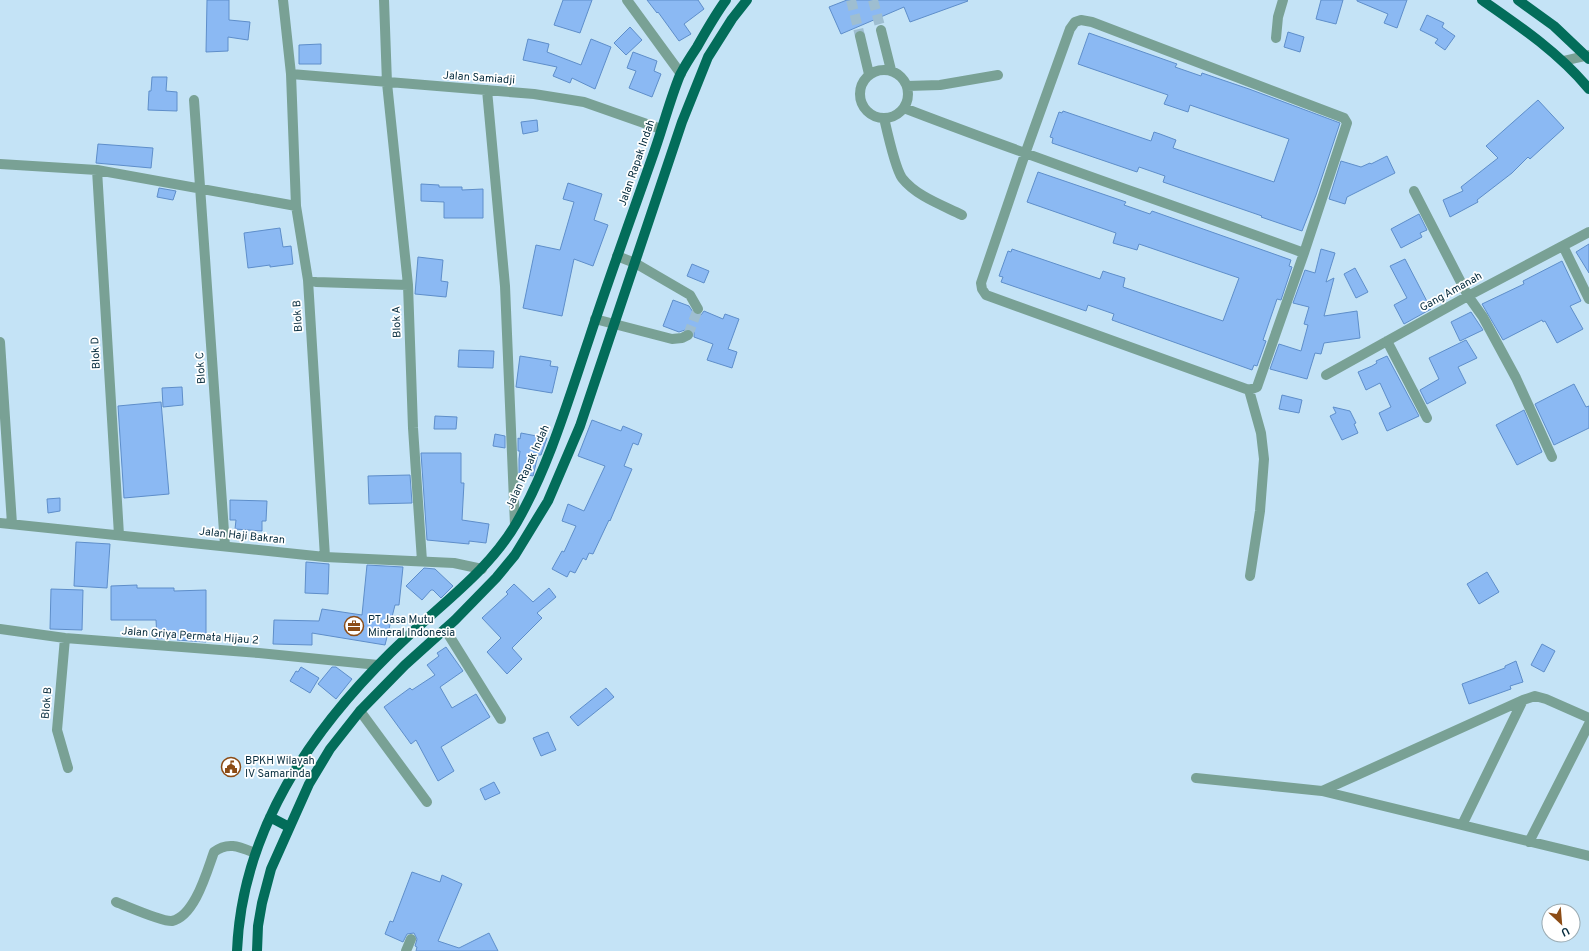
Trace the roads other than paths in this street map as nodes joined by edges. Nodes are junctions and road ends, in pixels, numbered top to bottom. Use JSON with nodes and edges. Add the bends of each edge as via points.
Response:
{"nodes":[{"id":1,"x":283,"y":0,"type":"edge"},
{"id":2,"x":384,"y":0,"type":"edge"},
{"id":3,"x":627,"y":0,"type":"edge"},
{"id":4,"x":726,"y":0,"type":"edge"},
{"id":5,"x":747,"y":0,"type":"edge"},
{"id":6,"x":1283,"y":0,"type":"edge"},
{"id":7,"x":1482,"y":0,"type":"edge"},
{"id":8,"x":1518,"y":0,"type":"edge"},
{"id":9,"x":881,"y":30,"type":"tunnel mouth"},
{"id":10,"x":860,"y":36,"type":"tunnel mouth"},
{"id":11,"x":1276,"y":38,"type":"dead end"},
{"id":12,"x":1588,"y":57,"type":"edge"},
{"id":13,"x":1562,"y":61,"type":"junction"},
{"id":14,"x":891,"y":70,"type":"junction"},
{"id":15,"x":291,"y":74,"type":"junction"},
{"id":16,"x":681,"y":74,"type":"junction"},
{"id":17,"x":869,"y":74,"type":"junction"},
{"id":18,"x":998,"y":75,"type":"dead end"},
{"id":19,"x":387,"y":83,"type":"junction"},
{"id":20,"x":907,"y":86,"type":"junction"},
{"id":21,"x":1588,"y":88,"type":"edge"},
{"id":22,"x":487,"y":90,"type":"junction"},
{"id":23,"x":194,"y":100,"type":"dead end"},
{"id":24,"x":904,"y":108,"type":"junction"},
{"id":25,"x":884,"y":118,"type":"junction"},
{"id":26,"x":661,"y":129,"type":"junction"},
{"id":27,"x":1025,"y":154,"type":"junction"},
{"id":28,"x":0,"y":164,"type":"edge"},
{"id":29,"x":97,"y":170,"type":"junction"},
{"id":30,"x":200,"y":190,"type":"junction"},
{"id":31,"x":1414,"y":191,"type":"dead end"},
{"id":32,"x":296,"y":206,"type":"junction"},
{"id":33,"x":962,"y":215,"type":"dead end"},
{"id":34,"x":1589,"y":232,"type":"edge"},
{"id":35,"x":1562,"y":246,"type":"junction"},
{"id":36,"x":1304,"y":253,"type":"junction"},
{"id":37,"x":617,"y":256,"type":"junction"},
{"id":38,"x":635,"y":263,"type":"junction"},
{"id":39,"x":308,"y":280,"type":"junction"},
{"id":40,"x":408,"y":285,"type":"junction"},
{"id":41,"x":1468,"y":296,"type":"junction"},
{"id":42,"x":1589,"y":299,"type":"edge"},
{"id":43,"x":698,"y":309,"type":"dead end"},
{"id":44,"x":595,"y":319,"type":"junction"},
{"id":45,"x":615,"y":323,"type":"junction"},
{"id":46,"x":688,"y":335,"type":"dead end"},
{"id":47,"x":1387,"y":341,"type":"junction"},
{"id":48,"x":0,"y":342,"type":"edge"},
{"id":49,"x":1326,"y":375,"type":"dead end"},
{"id":50,"x":1249,"y":390,"type":"junction"},
{"id":51,"x":1427,"y":418,"type":"dead end"},
{"id":52,"x":1552,"y":457,"type":"dead end"},
{"id":53,"x":0,"y":523,"type":"edge"},
{"id":54,"x":12,"y":524,"type":"junction"},
{"id":55,"x":515,"y":525,"type":"junction"},
{"id":56,"x":119,"y":535,"type":"junction"},
{"id":57,"x":225,"y":546,"type":"junction"},
{"id":58,"x":325,"y":557,"type":"junction"},
{"id":59,"x":422,"y":561,"type":"junction"},
{"id":60,"x":482,"y":569,"type":"junction"},
{"id":61,"x":1250,"y":576,"type":"dead end"},
{"id":62,"x":0,"y":629,"type":"edge"},
{"id":63,"x":445,"y":629,"type":"junction"},
{"id":64,"x":65,"y":638,"type":"junction"},
{"id":65,"x":378,"y":665,"type":"junction"},
{"id":66,"x":1523,"y":700,"type":"junction"},
{"id":67,"x":360,"y":711,"type":"junction"},
{"id":68,"x":500,"y":718,"type":"dead end"},
{"id":69,"x":1589,"y":718,"type":"edge"},
{"id":70,"x":1589,"y":724,"type":"edge"},
{"id":71,"x":68,"y":768,"type":"dead end"},
{"id":72,"x":1196,"y":778,"type":"dead end"},
{"id":73,"x":1322,"y":791,"type":"junction"},
{"id":74,"x":427,"y":802,"type":"dead end"},
{"id":75,"x":270,"y":816,"type":"junction"},
{"id":76,"x":1462,"y":825,"type":"junction"},
{"id":77,"x":289,"y":827,"type":"junction"},
{"id":78,"x":1529,"y":842,"type":"junction"},
{"id":79,"x":255,"y":853,"type":"junction"},
{"id":80,"x":1589,"y":856,"type":"edge"},
{"id":81,"x":116,"y":902,"type":"dead end"},
{"id":82,"x":411,"y":939,"type":"dead end"},
{"id":83,"x":237,"y":951,"type":"edge"},
{"id":84,"x":257,"y":951,"type":"edge"},
{"id":85,"x":406,"y":951,"type":"edge"}],
"edges":[{"from":1,"to":15,"type":"street","name":"Blok B"},
{"from":2,"to":19,"type":"street","name":"Blok A"},
{"from":3,"to":16,"type":"street"},
{"from":4,"to":16,"type":"main road","name":"Jalan Rapak Indah"},
{"from":5,"to":38,"type":"main road","via":[[708,57],[682,122]]},
{"from":6,"to":11,"type":"street"},
{"from":7,"to":13,"type":"main road","via":[[1542,42]]},
{"from":8,"to":12,"type":"main road","via":[[1554,26]]},
{"from":9,"to":14,"type":"street"},
{"from":10,"to":17,"type":"street"},
{"from":12,"to":13,"type":"street"},
{"from":13,"to":21,"type":"main road"},
{"from":14,"to":17,"type":"street","via":[[876,70]]},
{"from":14,"to":20,"type":"street","via":[[898,74]]},
{"from":15,"to":19,"type":"street","name":"Jalan Samiadji"},
{"from":15,"to":32,"type":"street","name":"Blok B"},
{"from":16,"to":26,"type":"main road","name":"Jalan Rapak Indah"},
{"from":17,"to":25,"type":"street","via":[[860,86],[860,102],[869,114]]},
{"from":18,"to":20,"type":"street","via":[[940,85]]},
{"from":19,"to":22,"type":"street","name":"Jalan Samiadji"},
{"from":19,"to":40,"type":"street","name":"Blok A"},
{"from":20,"to":24,"type":"street","via":[[908,94]]},
{"from":22,"to":26,"type":"street","name":"Jalan Samiadji","via":[[584,102]]},
{"from":22,"to":55,"type":"street","via":[[505,286]]},
{"from":23,"to":30,"type":"street","name":"Blok C"},
{"from":24,"to":25,"type":"street","via":[[898,114]]},
{"from":24,"to":27,"type":"street"},
{"from":25,"to":33,"type":"street","via":[[901,176],[909,186]]},
{"from":26,"to":37,"type":"main road","name":"Jalan Rapak Indah"},
{"from":27,"to":36,"type":"street"},
{"from":27,"to":36,"type":"street","via":[[1070,29],[1075,22],[1081,20],[1092,22],[1344,118],[1347,123],[1346,129]]},
{"from":27,"to":50,"type":"street","via":[[981,283],[986,295]]},
{"from":28,"to":29,"type":"street"},
{"from":29,"to":30,"type":"street"},
{"from":29,"to":56,"type":"street","name":"Blok D"},
{"from":30,"to":32,"type":"street"},
{"from":30,"to":57,"type":"street","name":"Blok C"},
{"from":31,"to":41,"type":"street"},
{"from":32,"to":39,"type":"street","name":"Blok B"},
{"from":34,"to":35,"type":"street","name":"Gang Amanah"},
{"from":35,"to":41,"type":"street","name":"Gang Amanah"},
{"from":35,"to":42,"type":"street"},
{"from":36,"to":50,"type":"street","via":[[1257,387]]},
{"from":37,"to":38,"type":"street"},
{"from":37,"to":44,"type":"main road","name":"Jalan Rapak Indah"},
{"from":38,"to":43,"type":"street","via":[[690,295]]},
{"from":38,"to":45,"type":"main road"},
{"from":39,"to":40,"type":"street"},
{"from":39,"to":58,"type":"street","name":"Blok B"},
{"from":40,"to":59,"type":"street","name":"Blok A"},
{"from":41,"to":47,"type":"street","name":"Gang Amanah"},
{"from":41,"to":52,"type":"street","via":[[1483,317],[1516,378]]},
{"from":44,"to":45,"type":"street"},
{"from":44,"to":55,"type":"main road","name":"Jalan Rapak Indah","via":[[560,426],[531,496]]},
{"from":45,"to":46,"type":"street","via":[[672,339]]},
{"from":45,"to":63,"type":"main road","via":[[580,426],[548,501],[515,555],[496,578]]},
{"from":47,"to":49,"type":"street","name":"Gang Amanah"},
{"from":47,"to":51,"type":"street"},
{"from":48,"to":54,"type":"street"},
{"from":50,"to":61,"type":"street","via":[[1261,433],[1264,459],[1260,511]]},
{"from":53,"to":54,"type":"street","name":"Jalan Haji Bakran"},
{"from":54,"to":56,"type":"street","name":"Jalan Haji Bakran"},
{"from":55,"to":60,"type":"main road","name":"Jalan Rapak Indah"},
{"from":56,"to":57,"type":"street","name":"Jalan Haji Bakran"},
{"from":57,"to":58,"type":"street","name":"Jalan Haji Bakran"},
{"from":58,"to":59,"type":"street","name":"Jalan Haji Bakran"},
{"from":59,"to":60,"type":"street","name":"Jalan Haji Bakran","via":[[454,562]]},
{"from":60,"to":65,"type":"main road","name":"Jalan Rapak Indah"},
{"from":62,"to":64,"type":"street","name":"Jalan Griya Permata Hijau 2"},
{"from":63,"to":67,"type":"main road"},
{"from":63,"to":68,"type":"street"},
{"from":64,"to":65,"type":"street","name":"Jalan Griya Permata Hijau 2"},
{"from":64,"to":71,"type":"street","name":"Blok B","via":[[57,730]]},
{"from":65,"to":75,"type":"main road","name":"Jalan Rapak Indah","via":[[317,736],[297,765]]},
{"from":66,"to":69,"type":"street","via":[[1535,696],[1546,699]]},
{"from":66,"to":73,"type":"street"},
{"from":66,"to":76,"type":"street"},
{"from":67,"to":74,"type":"street"},
{"from":67,"to":77,"type":"main road","via":[[330,749],[309,784]]},
{"from":70,"to":78,"type":"street"},
{"from":72,"to":73,"type":"street"},
{"from":73,"to":76,"type":"street"},
{"from":75,"to":77,"type":"main road"},
{"from":75,"to":79,"type":"main road","name":"Jalan Rapak Indah"},
{"from":76,"to":78,"type":"street"},
{"from":77,"to":84,"type":"main road","via":[[271,869],[258,926]]},
{"from":78,"to":80,"type":"street"},
{"from":79,"to":81,"type":"street","via":[[234,845],[220,847],[214,852],[194,902],[186,912],[172,921]]},
{"from":79,"to":83,"type":"main road","name":"Jalan Rapak Indah","via":[[243,894]]},
{"from":82,"to":85,"type":"street"}]}
